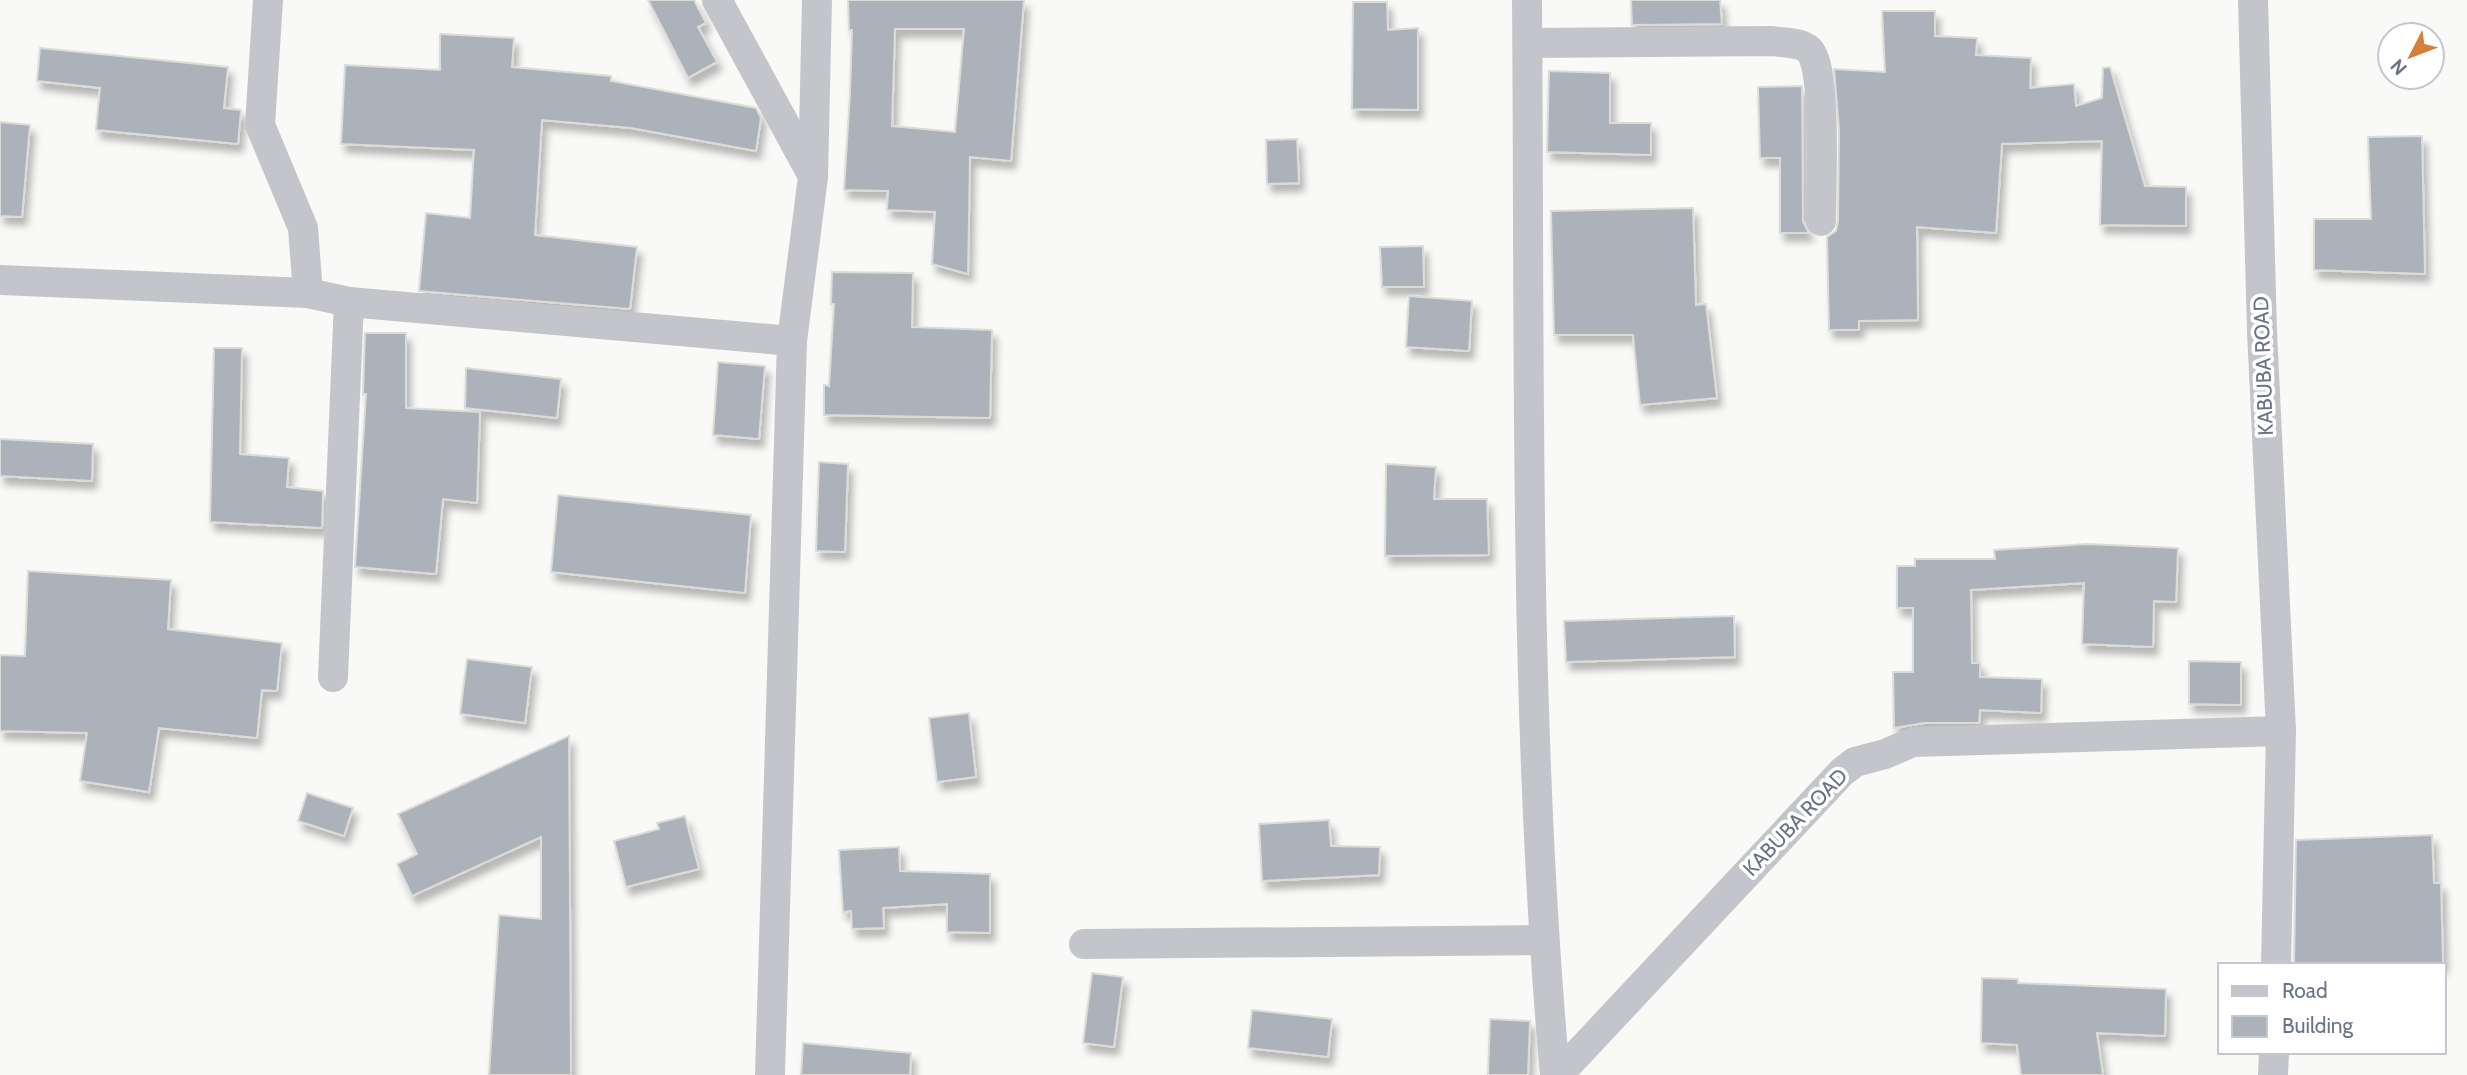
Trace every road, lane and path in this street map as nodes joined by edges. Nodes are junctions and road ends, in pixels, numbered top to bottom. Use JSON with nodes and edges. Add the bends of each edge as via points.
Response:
{"nodes":[{"id":1,"x":268,"y":0,"type":"edge"},
{"id":2,"x":717,"y":0,"type":"edge"},
{"id":3,"x":817,"y":0,"type":"edge"},
{"id":4,"x":1527,"y":0,"type":"edge"},
{"id":5,"x":2253,"y":0,"type":"edge"},
{"id":6,"x":1528,"y":43,"type":"junction"},
{"id":7,"x":813,"y":177,"type":"junction"},
{"id":8,"x":1821,"y":221,"type":"dead end"},
{"id":9,"x":0,"y":280,"type":"edge"},
{"id":10,"x":308,"y":293,"type":"junction"},
{"id":11,"x":349,"y":302,"type":"junction"},
{"id":12,"x":792,"y":341,"type":"junction"},
{"id":13,"x":333,"y":677,"type":"dead end"},
{"id":14,"x":2281,"y":731,"type":"junction"},
{"id":15,"x":1543,"y":940,"type":"junction"},
{"id":16,"x":1084,"y":944,"type":"dead end"},
{"id":17,"x":2276,"y":963,"type":"edge"},
{"id":18,"x":2274,"y":1054,"type":"edge"},
{"id":19,"x":770,"y":1075,"type":"edge"},
{"id":20,"x":1556,"y":1075,"type":"edge"},
{"id":21,"x":2273,"y":1075,"type":"edge"}],
"edges":[{"from":1,"to":10,"type":"street","via":[[260,125],[303,228]]},
{"from":2,"to":7,"type":"street"},
{"from":3,"to":7,"type":"street"},
{"from":4,"to":6,"type":"street"},
{"from":5,"to":14,"type":"street","name":"KABUBA ROAD","via":[[2263,370]]},
{"from":6,"to":8,"type":"street","via":[[1772,41],[1802,45],[1813,54],[1819,79]]},
{"from":6,"to":15,"type":"street","via":[[1532,555]]},
{"from":7,"to":12,"type":"street"},
{"from":9,"to":10,"type":"street"},
{"from":10,"to":11,"type":"street"},
{"from":11,"to":12,"type":"street"},
{"from":11,"to":13,"type":"street"},
{"from":12,"to":19,"type":"street"},
{"from":14,"to":17,"type":"street","name":"KABUBA ROAD"},
{"from":14,"to":20,"type":"street","name":"KABUBA ROAD","via":[[1913,742],[1855,762],[1790,824]]},
{"from":15,"to":16,"type":"street"},
{"from":15,"to":20,"type":"street"},
{"from":18,"to":21,"type":"street"}]}
